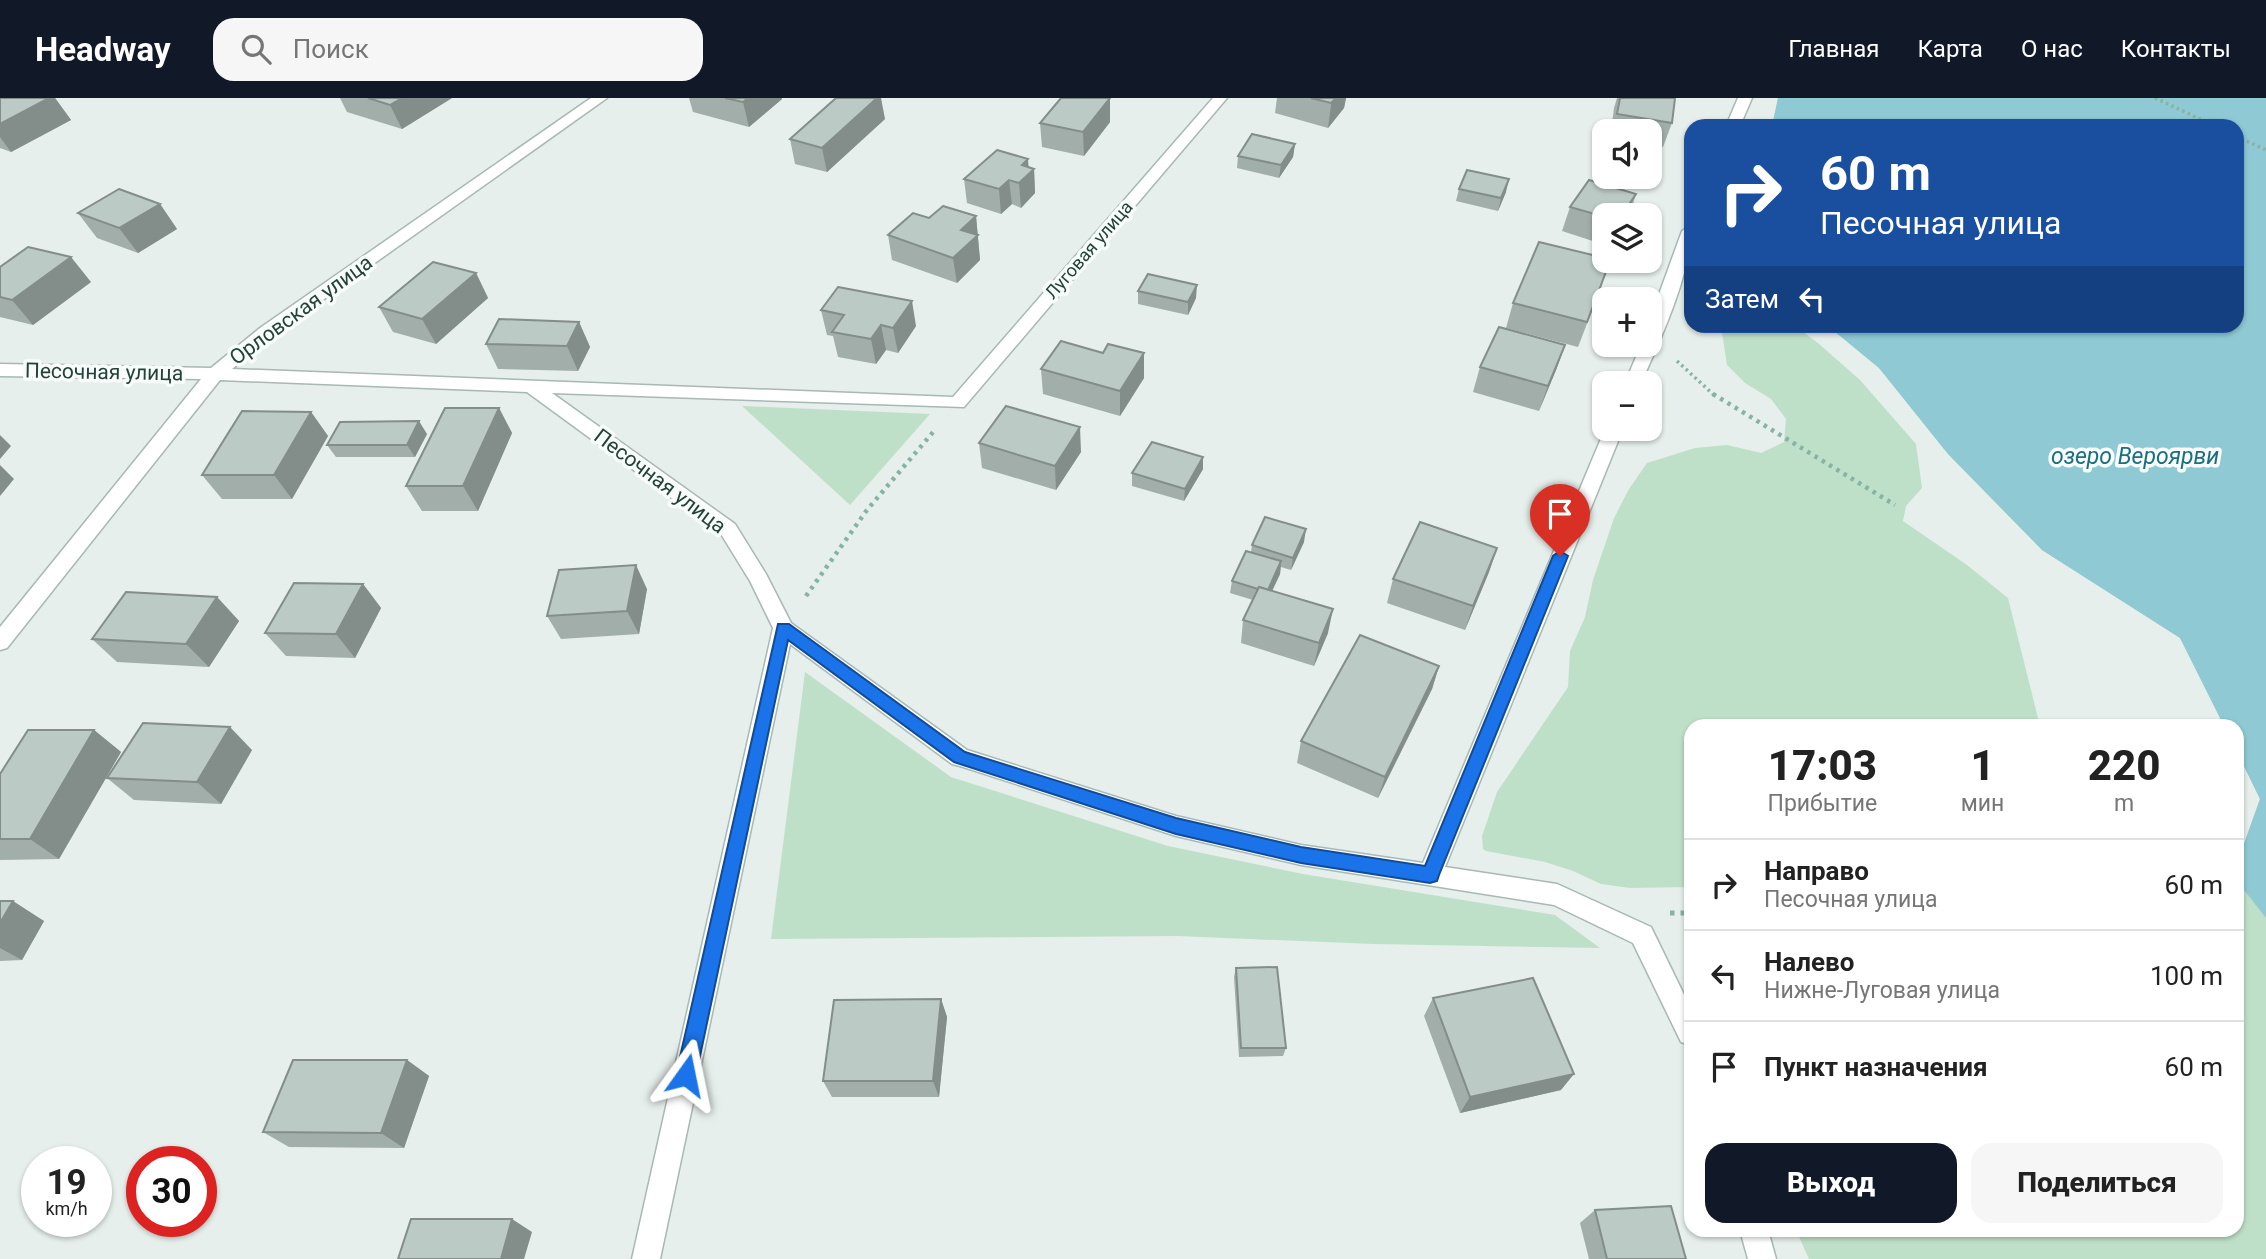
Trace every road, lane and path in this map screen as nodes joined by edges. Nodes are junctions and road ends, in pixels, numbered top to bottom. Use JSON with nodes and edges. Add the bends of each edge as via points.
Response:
{"nodes":[{"id":1,"x":600,"y":98,"type":"edge"},
{"id":2,"x":1220,"y":98,"type":"edge"},
{"id":3,"x":1745,"y":98,"type":"edge"},
{"id":4,"x":2155,"y":98,"type":"edge"},
{"id":5,"x":1736,"y":119,"type":"edge"},
{"id":6,"x":2200,"y":119,"type":"edge"},
{"id":7,"x":2244,"y":140,"type":"edge"},
{"id":8,"x":2266,"y":150,"type":"edge"},
{"id":9,"x":1684,"y":248,"type":"edge"},
{"id":10,"x":1662,"y":309,"type":"edge"},
{"id":11,"x":1662,"y":351,"type":"edge"},
{"id":12,"x":0,"y":370,"type":"edge"},
{"id":13,"x":215,"y":374,"type":"junction"},
{"id":14,"x":531,"y":386,"type":"junction"},
{"id":15,"x":958,"y":403,"type":"junction"},
{"id":16,"x":1609,"y":441,"type":"edge"},
{"id":17,"x":1895,"y":505,"type":"dead end"},
{"id":18,"x":783,"y":628,"type":"junction"},
{"id":19,"x":0,"y":642,"type":"edge"},
{"id":20,"x":1430,"y":875,"type":"junction"},
{"id":21,"x":1684,"y":1021,"type":"edge"},
{"id":22,"x":1756,"y":1237,"type":"edge"},
{"id":23,"x":646,"y":1259,"type":"edge"},
{"id":24,"x":1762,"y":1259,"type":"edge"}],
"edges":[{"from":1,"to":13,"type":"street","name":"Орловская улица","via":[[265,332]]},
{"from":2,"to":15,"type":"street","name":"Луговая улица"},
{"from":3,"to":5,"type":"street"},
{"from":4,"to":6,"type":"path"},
{"from":7,"to":8,"type":"path"},
{"from":9,"to":10,"type":"street"},
{"from":11,"to":17,"type":"path","via":[[1692,380],[1739,414]]},
{"from":12,"to":13,"type":"street","name":"Песочная улица"},
{"from":13,"to":14,"type":"street","name":"Песочная улица"},
{"from":13,"to":19,"type":"street","name":"Орловская улица"},
{"from":14,"to":15,"type":"street"},
{"from":14,"to":18,"type":"street","name":"Песочная улица","via":[[728,529]]},
{"from":15,"to":18,"type":"path","via":[[867,510]]},
{"from":16,"to":20,"type":"street"},
{"from":18,"to":20,"type":"street","name":"Песочная улица","via":[[960,757],[1176,826],[1301,855]]},
{"from":18,"to":23,"type":"street"},
{"from":20,"to":21,"type":"street","name":"Песочная улица","via":[[1557,895],[1642,935]]},
{"from":22,"to":24,"type":"street"}]}
